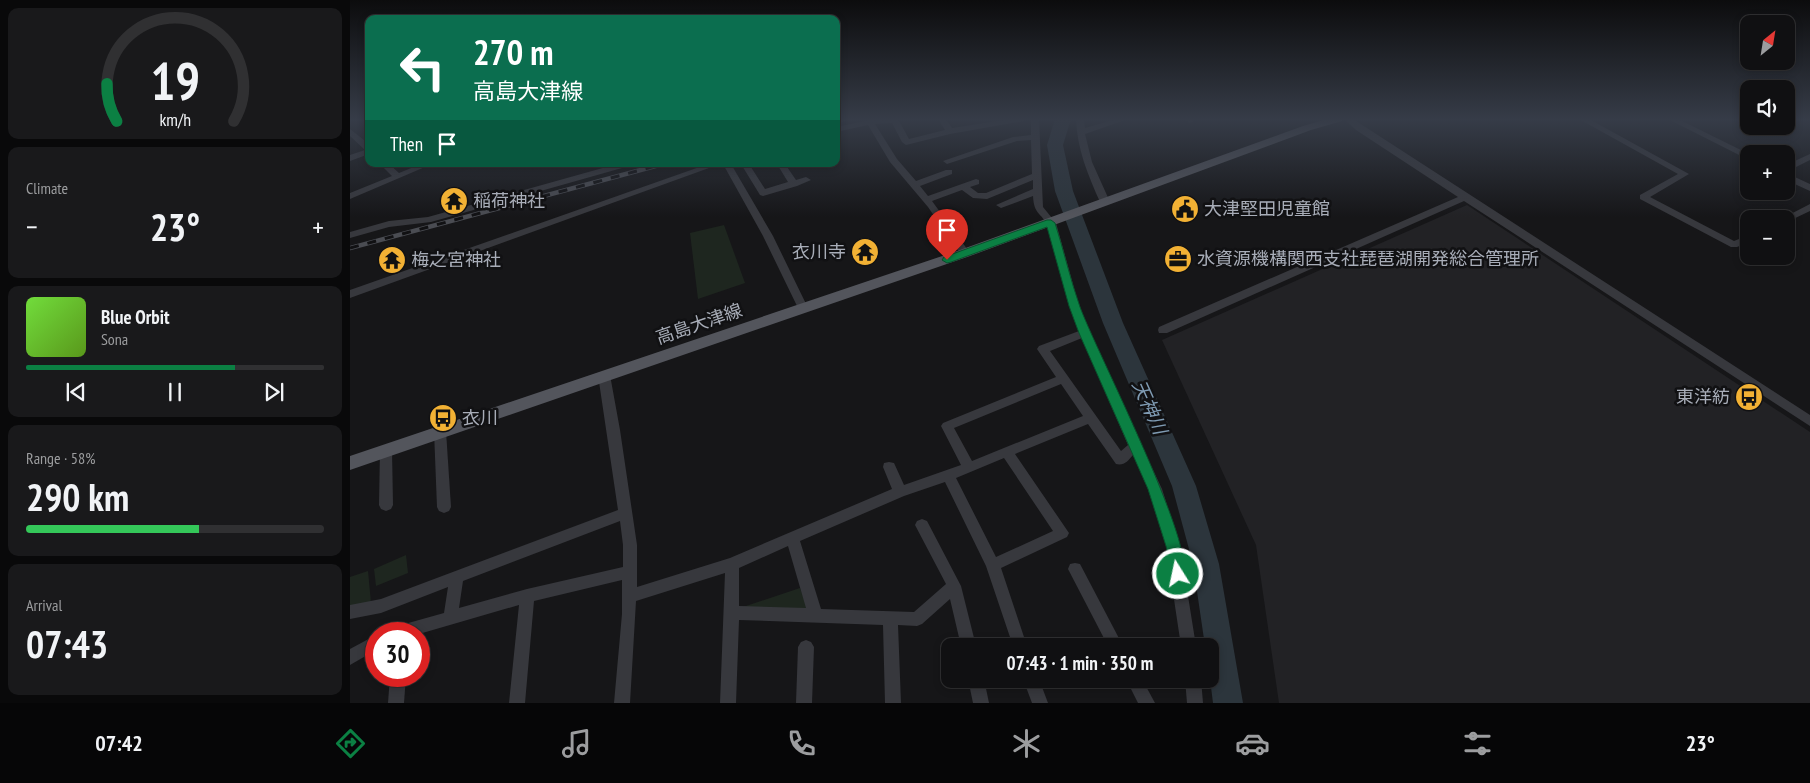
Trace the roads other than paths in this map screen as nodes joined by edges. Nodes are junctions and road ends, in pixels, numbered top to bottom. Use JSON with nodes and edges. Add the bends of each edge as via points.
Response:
{"nodes":[{"id":1,"x":365,"y":152,"type":"edge"},
{"id":2,"x":888,"y":152,"type":"edge"},
{"id":3,"x":976,"y":152,"type":"edge"},
{"id":4,"x":1036,"y":152,"type":"edge"},
{"id":5,"x":1087,"y":152,"type":"edge"},
{"id":6,"x":1242,"y":152,"type":"edge"},
{"id":7,"x":1397,"y":152,"type":"edge"},
{"id":8,"x":1644,"y":152,"type":"edge"},
{"id":9,"x":1810,"y":157,"type":"edge"},
{"id":10,"x":350,"y":158,"type":"edge"},
{"id":11,"x":947,"y":161,"type":"dead end"},
{"id":12,"x":1795,"y":164,"type":"edge"},
{"id":13,"x":387,"y":167,"type":"edge"},
{"id":14,"x":420,"y":167,"type":"edge"},
{"id":15,"x":615,"y":167,"type":"edge"},
{"id":16,"x":708,"y":167,"type":"edge"},
{"id":17,"x":729,"y":167,"type":"edge"},
{"id":18,"x":747,"y":167,"type":"edge"},
{"id":19,"x":783,"y":167,"type":"edge"},
{"id":20,"x":949,"y":172,"type":"dead end"},
{"id":21,"x":1038,"y":175,"type":"junction"},
{"id":22,"x":397,"y":176,"type":"junction"},
{"id":23,"x":806,"y":180,"type":"dead end"},
{"id":24,"x":1795,"y":180,"type":"edge"},
{"id":25,"x":976,"y":182,"type":"dead end"},
{"id":26,"x":794,"y":184,"type":"junction"},
{"id":27,"x":914,"y":185,"type":"junction"},
{"id":28,"x":963,"y":187,"type":"junction"},
{"id":29,"x":1810,"y":188,"type":"edge"},
{"id":30,"x":1037,"y":191,"type":"junction"},
{"id":31,"x":350,"y":196,"type":"edge"},
{"id":32,"x":1467,"y":196,"type":"junction"},
{"id":33,"x":926,"y":200,"type":"junction"},
{"id":34,"x":1101,"y":203,"type":"junction"},
{"id":35,"x":1001,"y":205,"type":"dead end"},
{"id":36,"x":1810,"y":207,"type":"edge"},
{"id":37,"x":1795,"y":214,"type":"edge"},
{"id":38,"x":1055,"y":221,"type":"junction"},
{"id":39,"x":350,"y":235,"type":"edge"},
{"id":40,"x":1740,"y":242,"type":"edge"},
{"id":41,"x":965,"y":254,"type":"junction"},
{"id":42,"x":350,"y":294,"type":"edge"},
{"id":43,"x":803,"y":308,"type":"junction"},
{"id":44,"x":1163,"y":330,"type":"dead end"},
{"id":45,"x":1085,"y":333,"type":"junction"},
{"id":46,"x":604,"y":375,"type":"junction"},
{"id":47,"x":1062,"y":379,"type":"junction"},
{"id":48,"x":1089,"y":418,"type":"junction"},
{"id":49,"x":1810,"y":421,"type":"edge"},
{"id":50,"x":440,"y":432,"type":"junction"},
{"id":51,"x":1135,"y":446,"type":"junction"},
{"id":52,"x":386,"y":450,"type":"junction"},
{"id":53,"x":1007,"y":452,"type":"junction"},
{"id":54,"x":350,"y":463,"type":"edge"},
{"id":55,"x":889,"y":467,"type":"dead end"},
{"id":56,"x":969,"y":468,"type":"junction"},
{"id":57,"x":948,"y":476,"type":"junction"},
{"id":58,"x":900,"y":492,"type":"junction"},
{"id":59,"x":386,"y":505,"type":"dead end"},
{"id":60,"x":444,"y":507,"type":"dead end"},
{"id":61,"x":626,"y":513,"type":"junction"},
{"id":62,"x":922,"y":526,"type":"dead end"},
{"id":63,"x":793,"y":539,"type":"junction"},
{"id":64,"x":732,"y":564,"type":"junction"},
{"id":65,"x":993,"y":566,"type":"junction"},
{"id":66,"x":1075,"y":569,"type":"dead end"},
{"id":67,"x":631,"y":571,"type":"junction"},
{"id":68,"x":457,"y":577,"type":"junction"},
{"id":69,"x":954,"y":586,"type":"junction"},
{"id":70,"x":527,"y":596,"type":"junction"},
{"id":71,"x":630,"y":596,"type":"junction"},
{"id":72,"x":350,"y":612,"type":"edge"},
{"id":73,"x":732,"y":613,"type":"junction"},
{"id":74,"x":815,"y":615,"type":"junction"},
{"id":75,"x":890,"y":617,"type":"junction"},
{"id":76,"x":450,"y":618,"type":"junction"},
{"id":77,"x":430,"y":624,"type":"edge"},
{"id":78,"x":966,"y":638,"type":"edge"},
{"id":79,"x":1017,"y":638,"type":"edge"},
{"id":80,"x":1112,"y":638,"type":"edge"},
{"id":81,"x":1188,"y":638,"type":"edge"},
{"id":82,"x":806,"y":647,"type":"dead end"},
{"id":83,"x":365,"y":648,"type":"edge"},
{"id":84,"x":350,"y":657,"type":"edge"},
{"id":85,"x":397,"y":687,"type":"edge"},
{"id":86,"x":978,"y":688,"type":"edge"},
{"id":87,"x":1034,"y":688,"type":"edge"},
{"id":88,"x":1138,"y":688,"type":"edge"},
{"id":89,"x":1194,"y":688,"type":"edge"},
{"id":90,"x":396,"y":703,"type":"edge"},
{"id":91,"x":517,"y":703,"type":"edge"},
{"id":92,"x":622,"y":703,"type":"edge"},
{"id":93,"x":728,"y":703,"type":"edge"},
{"id":94,"x":804,"y":703,"type":"edge"},
{"id":95,"x":893,"y":703,"type":"edge"},
{"id":96,"x":981,"y":703,"type":"edge"},
{"id":97,"x":1040,"y":703,"type":"edge"},
{"id":98,"x":1146,"y":703,"type":"edge"},
{"id":99,"x":1195,"y":703,"type":"edge"}],
"edges":[{"from":1,"to":10,"type":"street"},
{"from":2,"to":27,"type":"street"},
{"from":3,"to":11,"type":"street"},
{"from":4,"to":21,"type":"street"},
{"from":5,"to":34,"type":"street"},
{"from":6,"to":34,"type":"main road"},
{"from":7,"to":32,"type":"street"},
{"from":8,"to":40,"type":"street","via":[[1685,174],[1643,197],[1734,245]]},
{"from":9,"to":12,"type":"street"},
{"from":13,"to":22,"type":"street"},
{"from":14,"to":22,"type":"street"},
{"from":15,"to":39,"type":"street","via":[[428,220],[389,224]]},
{"from":16,"to":42,"type":"street"},
{"from":17,"to":43,"type":"street","via":[[768,236]]},
{"from":18,"to":26,"type":"street","via":[[763,193]]},
{"from":19,"to":26,"type":"street"},
{"from":20,"to":27,"type":"street"},
{"from":21,"to":28,"type":"street","via":[[987,196],[976,196]]},
{"from":21,"to":30,"type":"street"},
{"from":22,"to":31,"type":"street"},
{"from":23,"to":26,"type":"street"},
{"from":24,"to":29,"type":"street"},
{"from":25,"to":28,"type":"street"},
{"from":27,"to":33,"type":"street"},
{"from":28,"to":33,"type":"street"},
{"from":30,"to":35,"type":"street"},
{"from":30,"to":38,"type":"street","via":[[1038,207]]},
{"from":32,"to":44,"type":"street"},
{"from":32,"to":49,"type":"street"},
{"from":33,"to":41,"type":"street"},
{"from":34,"to":38,"type":"main road"},
{"from":36,"to":37,"type":"street"},
{"from":38,"to":41,"type":"main road","name":"高島大津線"},
{"from":38,"to":45,"type":"street","via":[[1074,306]]},
{"from":41,"to":43,"type":"main road","name":"高島大津線"},
{"from":43,"to":46,"type":"main road","name":"高島大津線"},
{"from":45,"to":47,"type":"street","via":[[1043,349]]},
{"from":45,"to":51,"type":"street"},
{"from":46,"to":50,"type":"main road","name":"高島大津線"},
{"from":46,"to":61,"type":"street"},
{"from":47,"to":48,"type":"street"},
{"from":47,"to":56,"type":"street","via":[[948,426]]},
{"from":48,"to":51,"type":"street","via":[[1120,460]]},
{"from":48,"to":53,"type":"street"},
{"from":50,"to":52,"type":"main road","name":"高島大津線"},
{"from":50,"to":60,"type":"street"},
{"from":51,"to":81,"type":"street","via":[[1155,489],[1173,546]]},
{"from":52,"to":54,"type":"main road","name":"高島大津線"},
{"from":52,"to":59,"type":"street"},
{"from":53,"to":56,"type":"street"},
{"from":53,"to":65,"type":"street","via":[[1062,533]]},
{"from":55,"to":58,"type":"street"},
{"from":56,"to":57,"type":"street"},
{"from":57,"to":58,"type":"street"},
{"from":57,"to":65,"type":"street"},
{"from":58,"to":63,"type":"street"},
{"from":61,"to":67,"type":"street"},
{"from":61,"to":68,"type":"street"},
{"from":62,"to":69,"type":"street"},
{"from":63,"to":64,"type":"street"},
{"from":63,"to":74,"type":"street"},
{"from":64,"to":71,"type":"street"},
{"from":64,"to":73,"type":"street"},
{"from":65,"to":79,"type":"street"},
{"from":66,"to":80,"type":"street"},
{"from":67,"to":70,"type":"street"},
{"from":67,"to":71,"type":"street"},
{"from":68,"to":72,"type":"street","via":[[381,606]]},
{"from":68,"to":76,"type":"street"},
{"from":69,"to":75,"type":"street","via":[[917,619]]},
{"from":69,"to":78,"type":"street"},
{"from":70,"to":76,"type":"street"},
{"from":70,"to":91,"type":"street"},
{"from":71,"to":92,"type":"street"},
{"from":73,"to":74,"type":"street"},
{"from":73,"to":93,"type":"street"},
{"from":74,"to":75,"type":"street"},
{"from":75,"to":95,"type":"street"},
{"from":76,"to":77,"type":"street"},
{"from":82,"to":94,"type":"street"},
{"from":83,"to":84,"type":"street"},
{"from":85,"to":90,"type":"street"},
{"from":86,"to":96,"type":"street"},
{"from":87,"to":97,"type":"street"},
{"from":88,"to":98,"type":"street"},
{"from":89,"to":99,"type":"street"}]}
